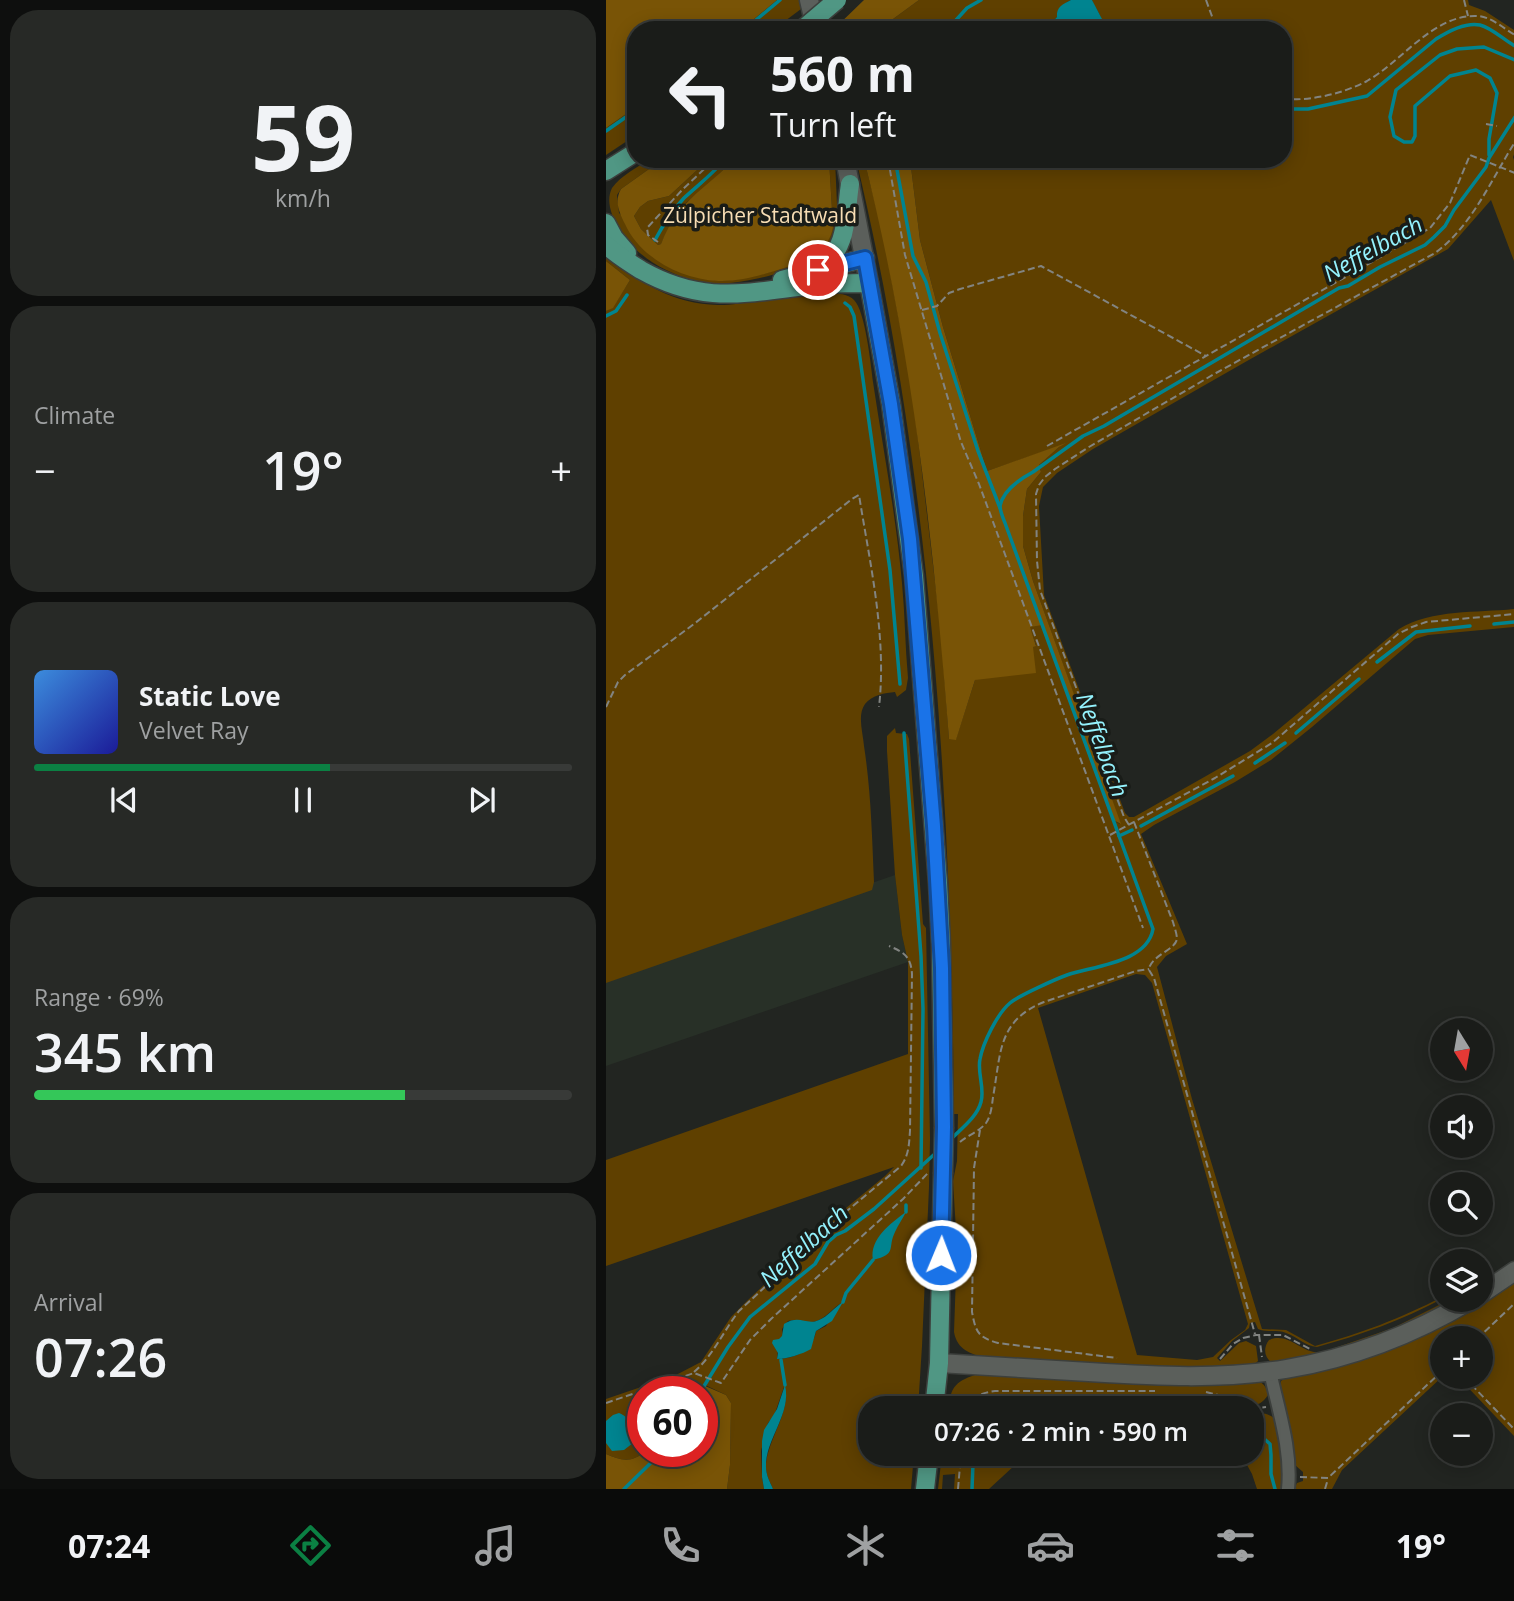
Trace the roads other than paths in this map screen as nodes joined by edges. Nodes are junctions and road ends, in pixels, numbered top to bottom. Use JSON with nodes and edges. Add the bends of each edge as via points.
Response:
{"nodes":[{"id":1,"x":809,"y":0,"type":"edge"},
{"id":2,"x":837,"y":0,"type":"edge"},
{"id":3,"x":812,"y":21,"type":"edge"},
{"id":4,"x":814,"y":21,"type":"edge"},
{"id":5,"x":627,"y":158,"type":"edge"},
{"id":6,"x":847,"y":168,"type":"edge"},
{"id":7,"x":606,"y":171,"type":"edge"},
{"id":8,"x":850,"y":184,"type":"junction"},
{"id":9,"x":606,"y":223,"type":"edge"},
{"id":10,"x":606,"y":245,"type":"edge"},
{"id":11,"x":865,"y":258,"type":"junction"},
{"id":12,"x":818,"y":270,"type":"junction"},
{"id":13,"x":650,"y":274,"type":"junction"},
{"id":14,"x":869,"y":283,"type":"junction"},
{"id":15,"x":739,"y":294,"type":"junction"},
{"id":16,"x":1514,"y":1271,"type":"edge"},
{"id":17,"x":1493,"y":1286,"type":"edge"},
{"id":18,"x":1449,"y":1312,"type":"edge"},
{"id":19,"x":939,"y":1363,"type":"junction"},
{"id":20,"x":1267,"y":1371,"type":"junction"},
{"id":21,"x":935,"y":1396,"type":"edge"},
{"id":22,"x":928,"y":1466,"type":"edge"},
{"id":23,"x":1289,"y":1483,"type":"edge"},
{"id":24,"x":925,"y":1489,"type":"edge"}],
"edges":[{"from":1,"to":4,"type":"street"},
{"from":2,"to":3,"type":"main road","bridge":true},
{"from":5,"to":7,"type":"main road"},
{"from":6,"to":8,"type":"street"},
{"from":8,"to":11,"type":"street"},
{"from":8,"to":12,"type":"main road","via":[[840,244],[834,257]]},
{"from":9,"to":13,"type":"main road","via":[[620,246]]},
{"from":10,"to":13,"type":"main road"},
{"from":11,"to":12,"type":"main road"},
{"from":11,"to":14,"type":"street"},
{"from":12,"to":15,"type":"main road"},
{"from":13,"to":15,"type":"main road","via":[[697,292]]},
{"from":14,"to":15,"type":"main road"},
{"from":14,"to":19,"type":"main road","bridge":true,"via":[[914,576],[940,908],[944,1127],[938,1170]]},
{"from":16,"to":17,"type":"street"},
{"from":18,"to":20,"type":"street","via":[[1380,1344]]},
{"from":19,"to":20,"type":"street","via":[[1183,1377]]},
{"from":19,"to":21,"type":"main road"},
{"from":20,"to":23,"type":"street","via":[[1288,1450]]},
{"from":22,"to":24,"type":"main road"}]}
